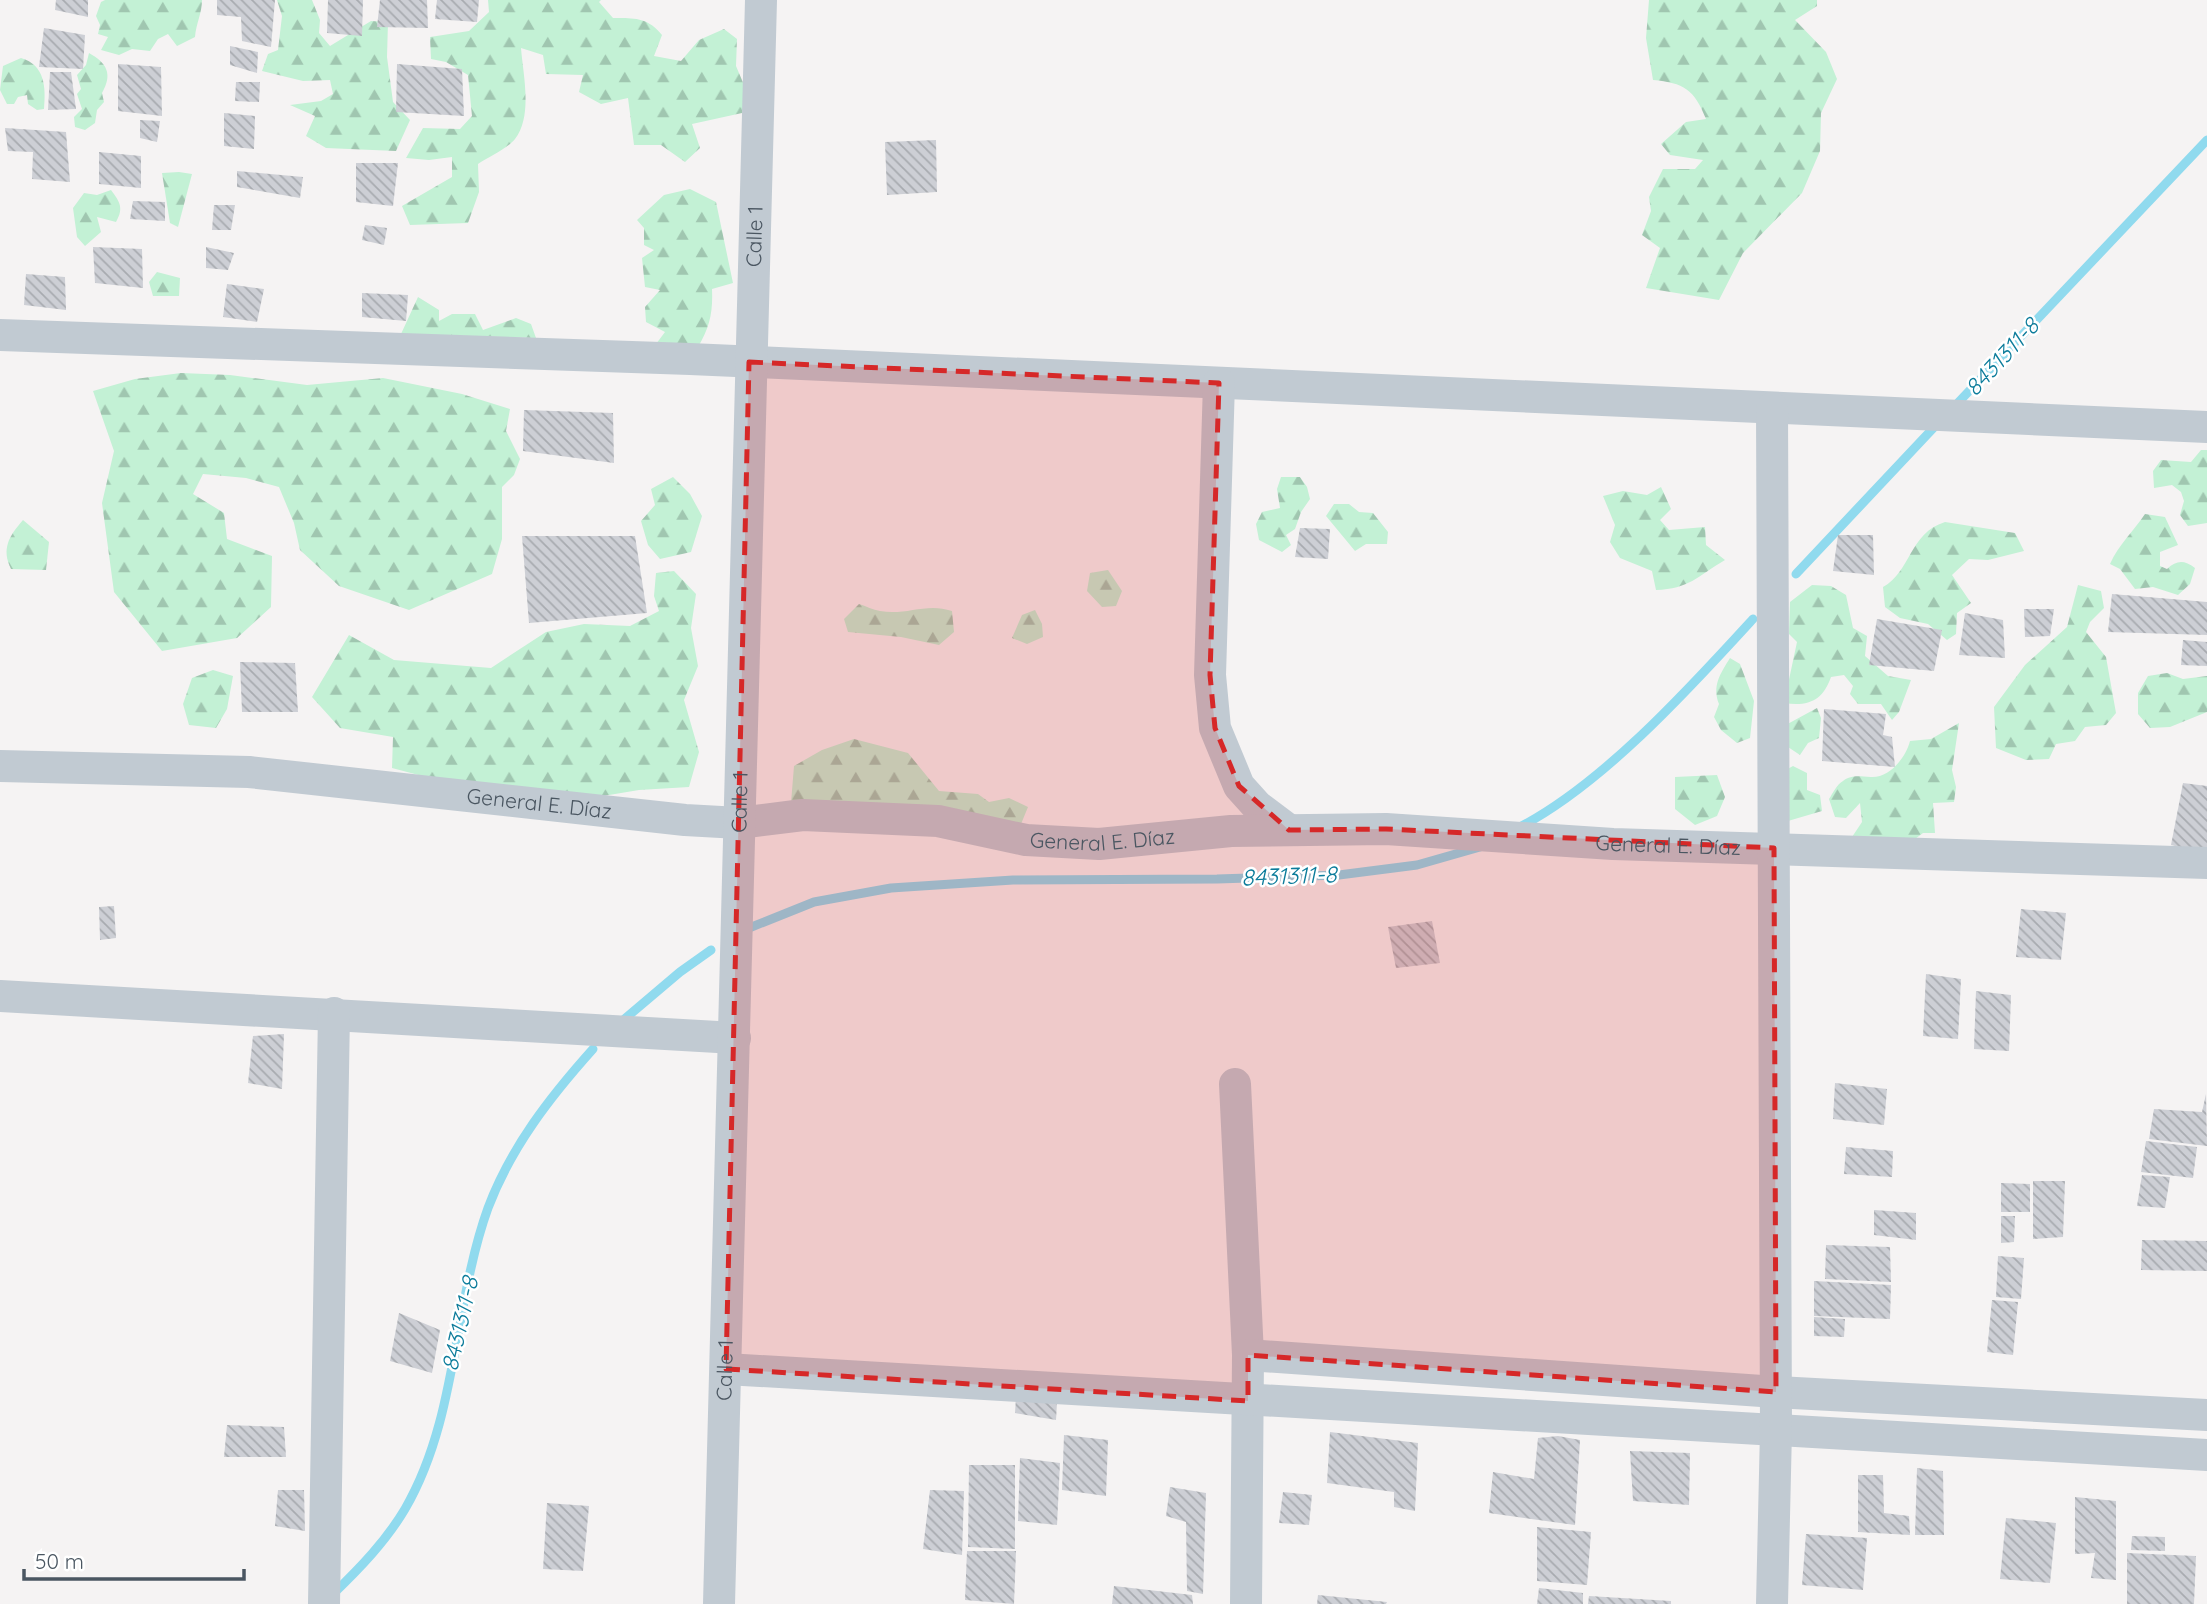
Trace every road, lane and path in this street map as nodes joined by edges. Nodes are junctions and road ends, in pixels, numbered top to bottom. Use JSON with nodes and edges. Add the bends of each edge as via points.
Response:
{"nodes":[{"id":1,"x":761,"y":0,"type":"edge"},
{"id":2,"x":0,"y":335,"type":"edge"},
{"id":3,"x":749,"y":362,"type":"junction"},
{"id":4,"x":1219,"y":383,"type":"junction"},
{"id":5,"x":1772,"y":408,"type":"junction"},
{"id":6,"x":2207,"y":427,"type":"edge"},
{"id":7,"x":0,"y":766,"type":"edge"},
{"id":8,"x":739,"y":822,"type":"junction"},
{"id":9,"x":1289,"y":830,"type":"junction"},
{"id":10,"x":1774,"y":848,"type":"junction"},
{"id":11,"x":2207,"y":863,"type":"edge"},
{"id":12,"x":0,"y":996,"type":"edge"},
{"id":13,"x":334,"y":1013,"type":"junction"},
{"id":14,"x":735,"y":1038,"type":"junction"},
{"id":15,"x":1236,"y":1084,"type":"dead end"},
{"id":16,"x":1248,"y":1355,"type":"junction"},
{"id":17,"x":726,"y":1369,"type":"junction"},
{"id":18,"x":1776,"y":1392,"type":"junction"},
{"id":19,"x":1248,"y":1401,"type":"junction"},
{"id":20,"x":2207,"y":1415,"type":"edge"},
{"id":21,"x":1776,"y":1430,"type":"junction"},
{"id":22,"x":2207,"y":1455,"type":"edge"},
{"id":23,"x":324,"y":1604,"type":"edge"},
{"id":24,"x":719,"y":1604,"type":"edge"},
{"id":25,"x":1246,"y":1604,"type":"edge"},
{"id":26,"x":1772,"y":1604,"type":"edge"}],
"edges":[{"from":1,"to":3,"type":"street","name":"Calle 1"},
{"from":2,"to":3,"type":"street"},
{"from":3,"to":4,"type":"street"},
{"from":3,"to":8,"type":"street","name":"Calle 1"},
{"from":4,"to":5,"type":"street"},
{"from":4,"to":9,"type":"street","via":[[1210,675],[1215,728],[1238,786]]},
{"from":5,"to":6,"type":"street"},
{"from":5,"to":10,"type":"street"},
{"from":7,"to":8,"type":"street","name":"General E. Díaz","via":[[249,772]]},
{"from":8,"to":9,"type":"street","name":"General E. Díaz","via":[[803,815],[938,821],[1026,840],[1099,844]]},
{"from":8,"to":14,"type":"street","name":"Calle 1"},
{"from":9,"to":10,"type":"street","name":"General E. Díaz","via":[[1386,830]]},
{"from":10,"to":11,"type":"street","name":"General E. Díaz"},
{"from":10,"to":18,"type":"street"},
{"from":12,"to":13,"type":"street"},
{"from":13,"to":14,"type":"street"},
{"from":13,"to":23,"type":"street"},
{"from":14,"to":17,"type":"street","name":"Calle 1"},
{"from":15,"to":16,"type":"street"},
{"from":16,"to":18,"type":"street"},
{"from":16,"to":19,"type":"street"},
{"from":17,"to":19,"type":"street"},
{"from":17,"to":24,"type":"street","name":"Calle 1"},
{"from":18,"to":20,"type":"street"},
{"from":18,"to":21,"type":"street"},
{"from":19,"to":21,"type":"street"},
{"from":19,"to":25,"type":"street"},
{"from":21,"to":22,"type":"street"},
{"from":21,"to":26,"type":"street"}]}
